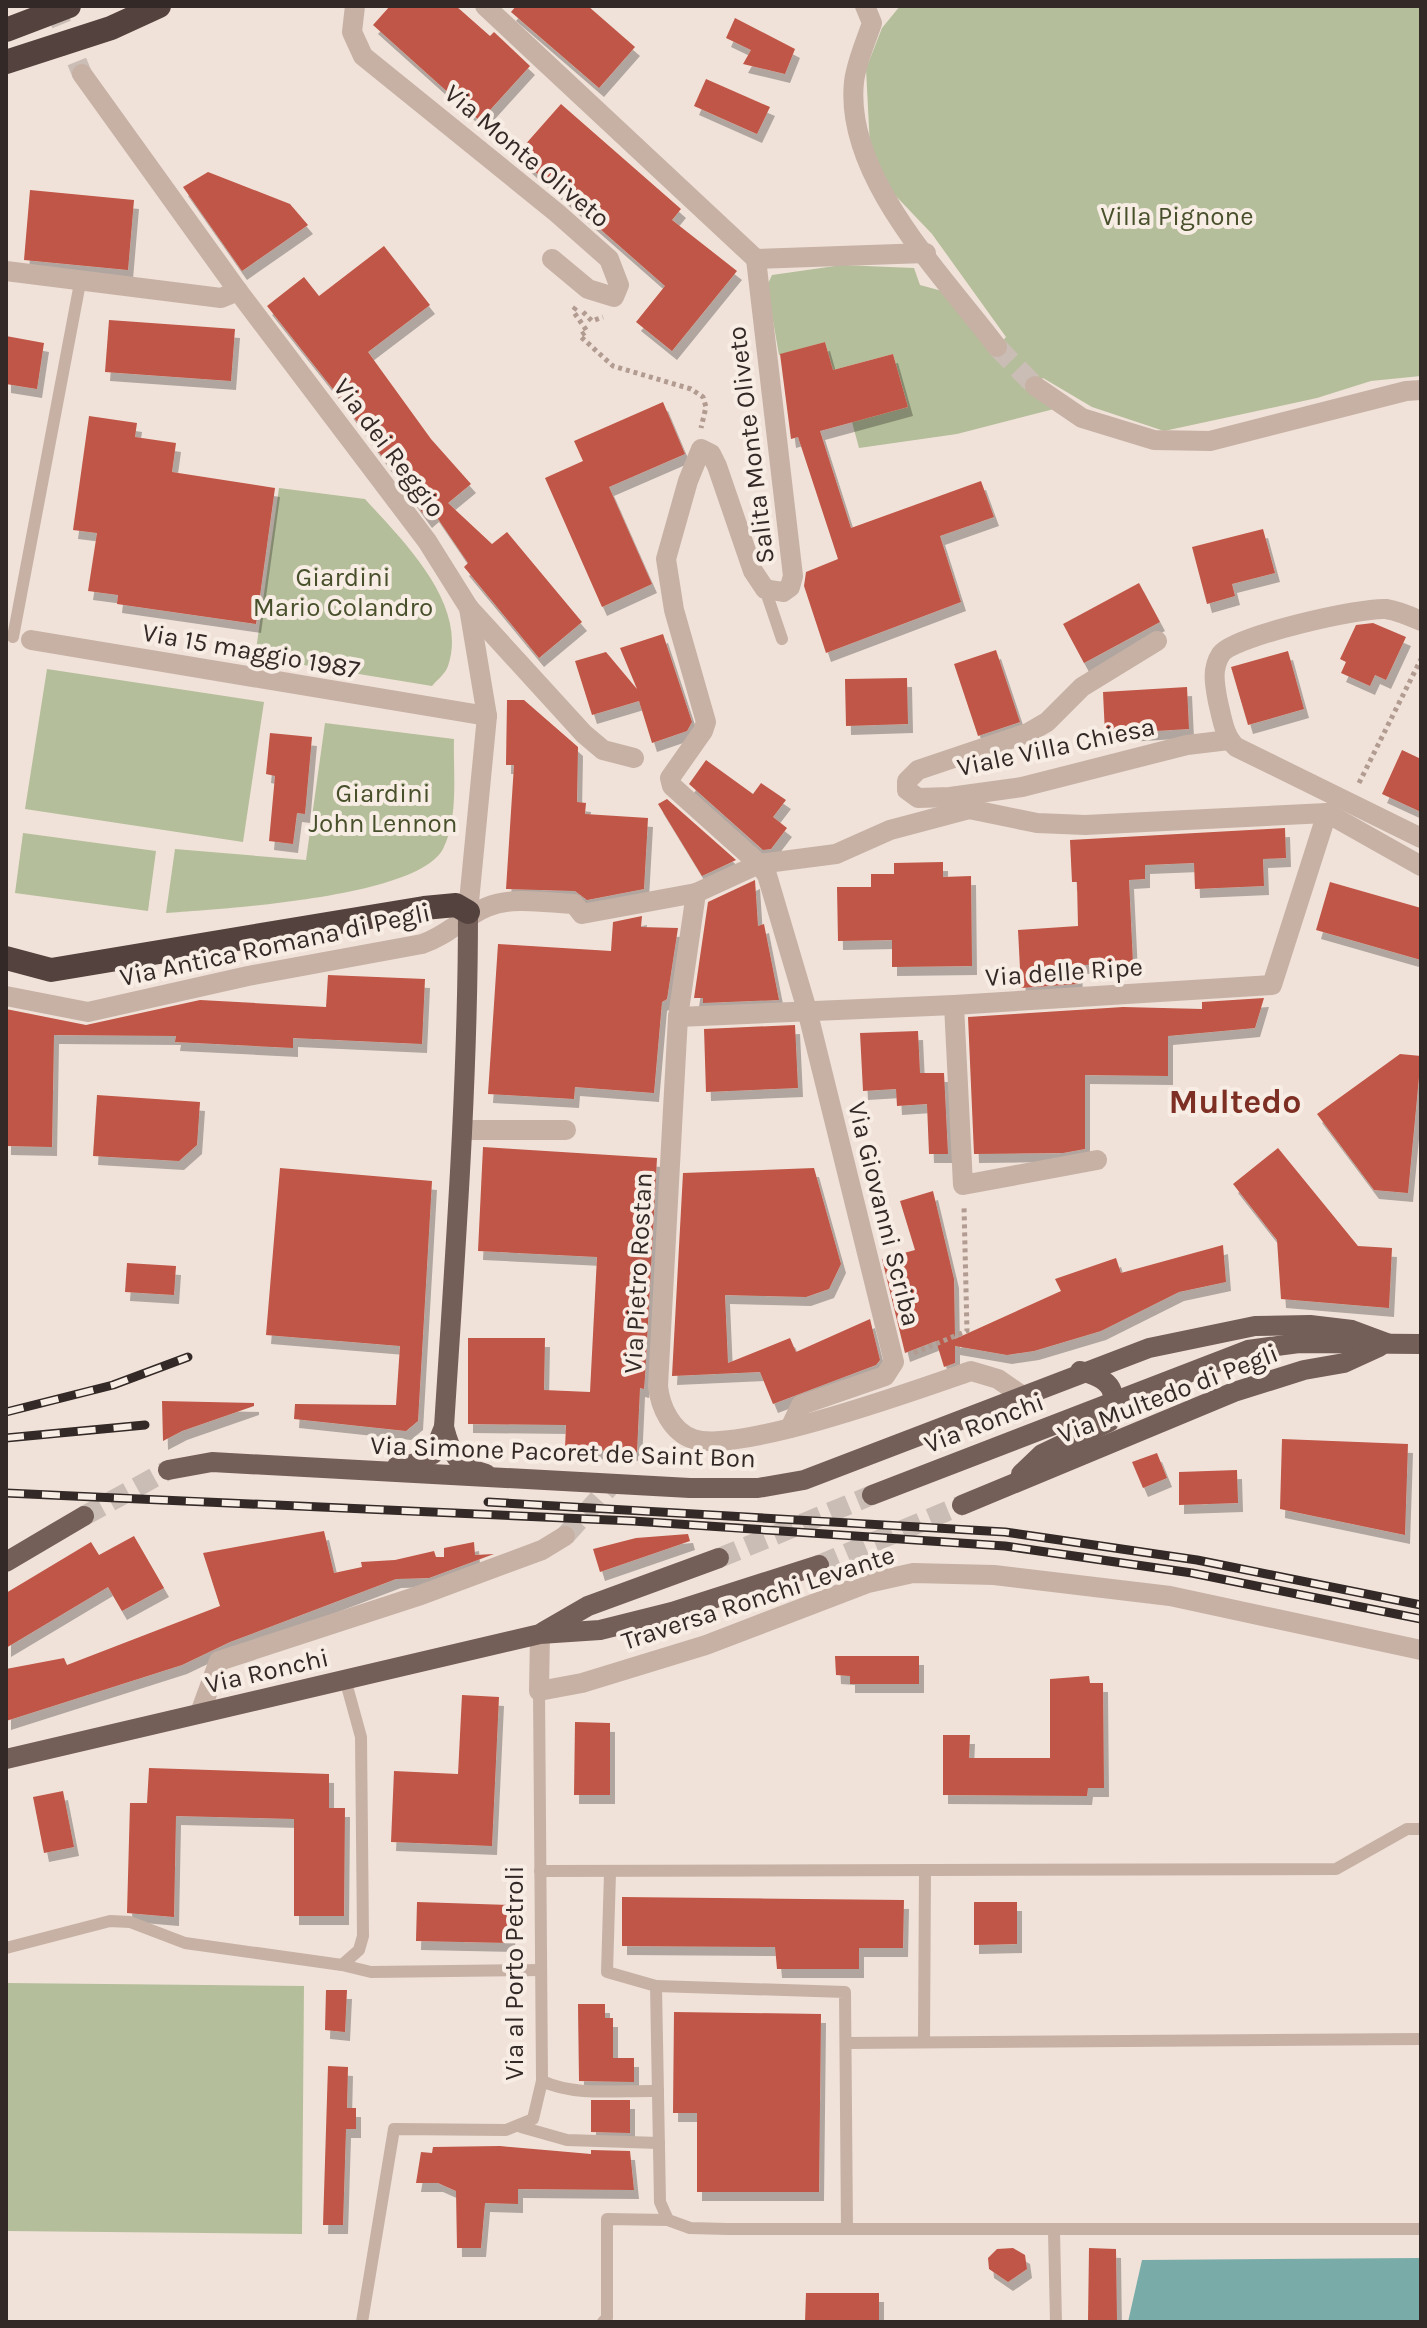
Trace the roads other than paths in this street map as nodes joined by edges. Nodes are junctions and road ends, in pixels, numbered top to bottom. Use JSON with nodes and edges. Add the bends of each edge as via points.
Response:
{"nodes":[{"id":1,"x":69,"y":6,"type":"edge"},
{"id":2,"x":159,"y":6,"type":"edge"},
{"id":3,"x":355,"y":6,"type":"edge"},
{"id":4,"x":485,"y":6,"type":"edge"},
{"id":5,"x":865,"y":6,"type":"edge"},
{"id":6,"x":6,"y":30,"type":"edge"},
{"id":7,"x":6,"y":62,"type":"edge"},
{"id":8,"x":82,"y":74,"type":"tunnel mouth"},
{"id":9,"x":926,"y":253,"type":"junction"},
{"id":10,"x":552,"y":259,"type":"dead end"},
{"id":11,"x":756,"y":259,"type":"junction"},
{"id":12,"x":6,"y":271,"type":"edge"},
{"id":13,"x":80,"y":283,"type":"junction"},
{"id":14,"x":238,"y":291,"type":"junction"},
{"id":15,"x":997,"y":347,"type":"tunnel mouth"},
{"id":16,"x":1035,"y":386,"type":"tunnel mouth"},
{"id":17,"x":1421,"y":390,"type":"edge"},
{"id":18,"x":765,"y":589,"type":"junction"},
{"id":19,"x":469,"y":608,"type":"junction"},
{"id":20,"x":1421,"y":621,"type":"edge"},
{"id":21,"x":17,"y":638,"type":"edge"},
{"id":22,"x":782,"y":639,"type":"dead end"},
{"id":23,"x":1157,"y":641,"type":"dead end"},
{"id":24,"x":487,"y":716,"type":"junction"},
{"id":25,"x":1229,"y":740,"type":"junction"},
{"id":26,"x":634,"y":758,"type":"dead end"},
{"id":27,"x":1327,"y":813,"type":"junction"},
{"id":28,"x":1420,"y":837,"type":"edge"},
{"id":29,"x":759,"y":864,"type":"junction"},
{"id":30,"x":1417,"y":865,"type":"edge"},
{"id":31,"x":696,"y":893,"type":"junction"},
{"id":32,"x":468,"y":916,"type":"junction"},
{"id":33,"x":6,"y":958,"type":"edge"},
{"id":34,"x":6,"y":996,"type":"edge"},
{"id":35,"x":954,"y":1005,"type":"junction"},
{"id":36,"x":807,"y":1010,"type":"junction"},
{"id":37,"x":678,"y":1017,"type":"junction"},
{"id":38,"x":463,"y":1130,"type":"junction"},
{"id":39,"x":566,"y":1130,"type":"dead end"},
{"id":40,"x":1097,"y":1160,"type":"dead end"},
{"id":41,"x":1420,"y":1339,"type":"edge"},
{"id":42,"x":1387,"y":1343,"type":"junction"},
{"id":43,"x":1080,"y":1371,"type":"junction"},
{"id":44,"x":1024,"y":1397,"type":"junction"},
{"id":45,"x":1116,"y":1401,"type":"junction"},
{"id":46,"x":444,"y":1427,"type":"junction"},
{"id":47,"x":790,"y":1428,"type":"junction"},
{"id":48,"x":168,"y":1470,"type":"tunnel mouth"},
{"id":49,"x":368,"y":1470,"type":"junction"},
{"id":50,"x":504,"y":1479,"type":"junction"},
{"id":51,"x":1014,"y":1481,"type":"junction"},
{"id":52,"x":872,"y":1495,"type":"tunnel mouth"},
{"id":53,"x":962,"y":1505,"type":"tunnel mouth"},
{"id":54,"x":84,"y":1516,"type":"tunnel mouth"},
{"id":55,"x":565,"y":1536,"type":"tunnel mouth"},
{"id":56,"x":719,"y":1558,"type":"tunnel mouth"},
{"id":57,"x":6,"y":1562,"type":"edge"},
{"id":58,"x":819,"y":1565,"type":"tunnel mouth"},
{"id":59,"x":540,"y":1634,"type":"junction"},
{"id":60,"x":1421,"y":1650,"type":"edge"},
{"id":61,"x":345,"y":1679,"type":"junction"},
{"id":62,"x":539,"y":1691,"type":"junction"},
{"id":63,"x":200,"y":1713,"type":"junction"},
{"id":64,"x":6,"y":1759,"type":"edge"},
{"id":65,"x":1421,"y":1829,"type":"edge"},
{"id":66,"x":925,"y":1870,"type":"junction"},
{"id":67,"x":540,"y":1871,"type":"junction"},
{"id":68,"x":610,"y":1873,"type":"junction"},
{"id":69,"x":6,"y":1948,"type":"edge"},
{"id":70,"x":342,"y":1965,"type":"junction"},
{"id":71,"x":540,"y":1970,"type":"junction"},
{"id":72,"x":656,"y":1986,"type":"junction"},
{"id":73,"x":1421,"y":2039,"type":"edge"},
{"id":74,"x":924,"y":2042,"type":"junction"},
{"id":75,"x":847,"y":2043,"type":"junction"},
{"id":76,"x":542,"y":2081,"type":"junction"},
{"id":77,"x":658,"y":2091,"type":"junction"},
{"id":78,"x":521,"y":2127,"type":"junction"},
{"id":79,"x":659,"y":2143,"type":"junction"},
{"id":80,"x":668,"y":2220,"type":"junction"},
{"id":81,"x":847,"y":2229,"type":"junction"},
{"id":82,"x":1421,"y":2229,"type":"edge"},
{"id":83,"x":1054,"y":2231,"type":"junction"},
{"id":84,"x":362,"y":2322,"type":"edge"},
{"id":85,"x":603,"y":2322,"type":"edge"},
{"id":86,"x":1056,"y":2322,"type":"edge"}],
"edges":[{"from":1,"to":6,"type":"highway","bridge":true},
{"from":2,"to":7,"type":"highway","bridge":true,"via":[[111,28]]},
{"from":3,"to":10,"type":"street","name":"Via Monte Oliveto","via":[[352,32],[363,56],[609,259],[619,285],[614,297],[588,289]]},
{"from":4,"to":11,"type":"street"},
{"from":5,"to":9,"type":"street","via":[[872,23],[854,81],[857,136],[878,189]]},
{"from":8,"to":14,"type":"street","name":"Via dei Reggio"},
{"from":9,"to":11,"type":"street"},
{"from":9,"to":15,"type":"street"},
{"from":11,"to":18,"type":"street","name":"Salita Monte Oliveto","via":[[793,576],[783,592]]},
{"from":12,"to":13,"type":"street"},
{"from":13,"to":14,"type":"street","via":[[221,298]]},
{"from":13,"to":21,"type":"lane"},
{"from":14,"to":19,"type":"street","name":"Via dei Reggio","via":[[427,541]]},
{"from":16,"to":17,"type":"street","via":[[1082,418],[1154,440],[1210,441]]},
{"from":18,"to":22,"type":"lane"},
{"from":18,"to":29,"type":"street","name":"Salita Monte Oliveto","via":[[753,571],[717,466],[701,449],[666,559],[674,610],[706,722],[670,778],[672,786]]},
{"from":19,"to":24,"type":"street","name":"Via dei Reggio"},
{"from":19,"to":26,"type":"street","via":[[584,734],[603,750]]},
{"from":20,"to":25,"type":"street","via":[[1375,609],[1230,645],[1217,661],[1214,684]]},
{"from":21,"to":24,"type":"street","name":"Via 15 maggio 1987"},
{"from":23,"to":25,"type":"street","name":"Viale Villa Chiesa","via":[[1082,687],[1047,722],[918,770],[907,781],[907,790],[918,798],[1022,787],[1187,745]]},
{"from":24,"to":32,"type":"street","name":"Via dei Reggio"},
{"from":25,"to":28,"type":"street","via":[[1247,754]]},
{"from":27,"to":29,"type":"street","name":"Via Antica Romana di Pegli","via":[[1085,825],[1037,823],[969,809],[890,830],[836,854]]},
{"from":27,"to":30,"type":"street"},
{"from":27,"to":35,"type":"street","name":"Via delle Ripe","via":[[1272,985]]},
{"from":28,"to":30,"type":"street"},
{"from":29,"to":31,"type":"street","name":"Via Antica Romana di Pegli"},
{"from":29,"to":36,"type":"street","name":"Via Giovanni Scriba"},
{"from":31,"to":32,"type":"street","name":"Via Antica Romana di Pegli","via":[[582,914],[574,904],[517,901]]},
{"from":31,"to":37,"type":"street","name":"Via Pietro Rostan"},
{"from":32,"to":33,"type":"highway","via":[[456,905],[424,908],[51,970]]},
{"from":32,"to":34,"type":"street","name":"Via Antica Romana di Pegli","via":[[442,938],[422,944],[88,1012]]},
{"from":32,"to":38,"type":"main road"},
{"from":35,"to":36,"type":"street","name":"Via delle Ripe"},
{"from":35,"to":40,"type":"street","via":[[963,1185]]},
{"from":36,"to":37,"type":"street","name":"Via delle Ripe"},
{"from":36,"to":47,"type":"street","name":"Via Giovanni Scriba","via":[[894,1362],[885,1376],[801,1405]]},
{"from":37,"to":47,"type":"street","name":"Via Pietro Rostan","via":[[660,1403],[674,1426],[706,1442]]},
{"from":38,"to":39,"type":"street"},
{"from":38,"to":46,"type":"main road"},
{"from":41,"to":42,"type":"main road","name":"Via Multedo di Pegli"},
{"from":42,"to":43,"type":"main road","name":"Via Multedo di Pegli","via":[[1352,1330],[1255,1326],[1149,1348]]},
{"from":42,"to":45,"type":"main road","name":"Via Multedo di Pegli","via":[[1299,1343],[1248,1350]]},
{"from":42,"to":51,"type":"main road","name":"Via Multedo di Pegli","via":[[1344,1363],[1234,1392]]},
{"from":43,"to":44,"type":"main road","name":"Via Simone Pacoret de Saint Bon"},
{"from":43,"to":45,"type":"main road","name":"Via Multedo di Pegli","via":[[1098,1375]]},
{"from":44,"to":47,"type":"street","name":"Via Pietro Rostan","via":[[998,1379],[971,1371]]},
{"from":44,"to":50,"type":"main road","name":"Via Simone Pacoret de Saint Bon","via":[[804,1480],[773,1485],[690,1488]]},
{"from":45,"to":51,"type":"main road","name":"Via Multedo di Pegli","via":[[1109,1422],[1042,1454]]},
{"from":45,"to":52,"type":"main road","name":"Via Ronchi"},
{"from":46,"to":49,"type":"main road","via":[[433,1454],[413,1464]]},
{"from":46,"to":50,"type":"main road","via":[[451,1453],[474,1470]]},
{"from":48,"to":49,"type":"main road","name":"Via Simone Pacoret de Saint Bon","via":[[212,1462]]},
{"from":49,"to":50,"type":"main road","name":"Via Simone Pacoret de Saint Bon"},
{"from":51,"to":53,"type":"main road","name":"Via Multedo di Pegli"},
{"from":54,"to":57,"type":"main road"},
{"from":55,"to":63,"type":"street","via":[[542,1550],[418,1596],[219,1661]]},
{"from":56,"to":59,"type":"main road","name":"Via Ronchi","via":[[588,1606]]},
{"from":58,"to":59,"type":"main road","name":"Via Ronchi","via":[[600,1630]]},
{"from":59,"to":61,"type":"main road","name":"Via Ronchi"},
{"from":59,"to":62,"type":"street","name":"Via al Porto Petroli"},
{"from":60,"to":62,"type":"street","name":"Traversa Ronchi Levante","via":[[1170,1596],[994,1575],[913,1573],[868,1583],[706,1645]]},
{"from":61,"to":63,"type":"main road","name":"Via Ronchi"},
{"from":61,"to":70,"type":"lane","via":[[361,1737],[363,1936],[359,1950]]},
{"from":62,"to":67,"type":"lane","name":"Via al Porto Petroli"},
{"from":63,"to":64,"type":"main road","name":"Via Ronchi"},
{"from":65,"to":66,"type":"lane","via":[[1407,1829],[1336,1869]]},
{"from":66,"to":68,"type":"lane"},
{"from":66,"to":74,"type":"lane"},
{"from":67,"to":68,"type":"lane"},
{"from":67,"to":71,"type":"lane","name":"Via al Porto Petroli"},
{"from":68,"to":72,"type":"lane","via":[[607,1972]]},
{"from":69,"to":70,"type":"lane","via":[[110,1921],[130,1922],[185,1943]]},
{"from":70,"to":71,"type":"lane","via":[[371,1972]]},
{"from":71,"to":76,"type":"lane","name":"Via al Porto Petroli"},
{"from":72,"to":75,"type":"lane","via":[[845,1992]]},
{"from":72,"to":77,"type":"lane"},
{"from":73,"to":74,"type":"lane"},
{"from":74,"to":75,"type":"lane"},
{"from":75,"to":81,"type":"lane"},
{"from":76,"to":77,"type":"lane","via":[[578,2090]]},
{"from":76,"to":78,"type":"lane","name":"Via al Porto Petroli","via":[[533,2119]]},
{"from":77,"to":79,"type":"lane"},
{"from":78,"to":79,"type":"lane","via":[[567,2140]]},
{"from":78,"to":84,"type":"lane","via":[[394,2129]]},
{"from":79,"to":80,"type":"lane","via":[[660,2202]]},
{"from":80,"to":81,"type":"lane","via":[[690,2228]]},
{"from":80,"to":85,"type":"lane","via":[[607,2219]]},
{"from":81,"to":83,"type":"lane"},
{"from":82,"to":83,"type":"lane"},
{"from":83,"to":86,"type":"lane"}]}
